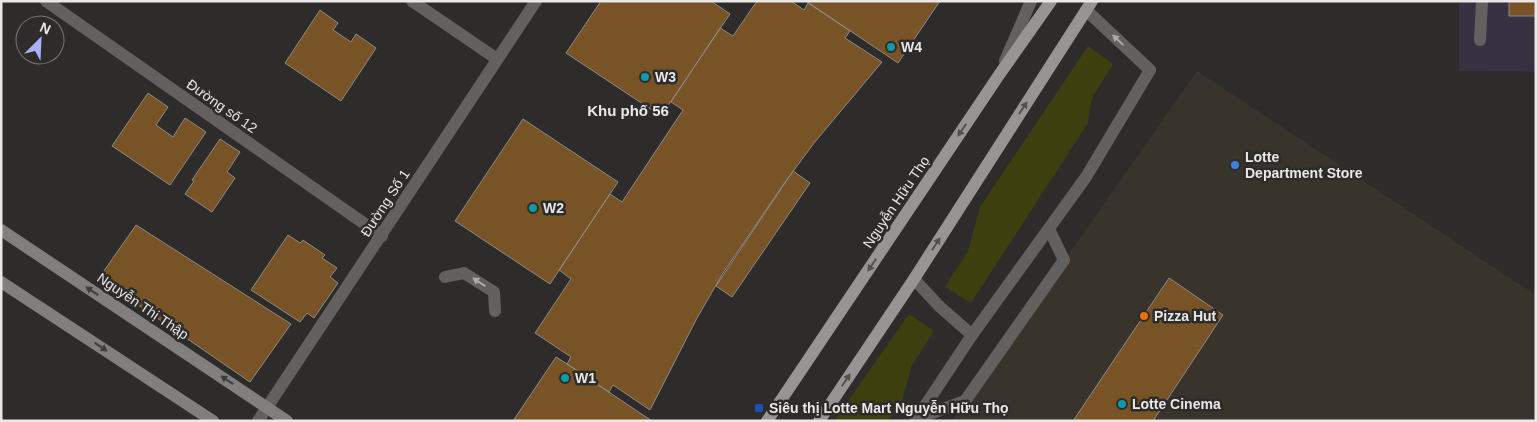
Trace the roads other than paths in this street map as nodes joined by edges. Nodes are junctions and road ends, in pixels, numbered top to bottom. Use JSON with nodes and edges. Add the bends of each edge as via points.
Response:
{"nodes":[{"id":1,"x":46,"y":1,"type":"edge"},
{"id":2,"x":412,"y":1,"type":"edge"},
{"id":3,"x":536,"y":1,"type":"edge"},
{"id":4,"x":1031,"y":1,"type":"edge"},
{"id":5,"x":1050,"y":1,"type":"edge"},
{"id":6,"x":1482,"y":1,"type":"edge"},
{"id":7,"x":1089,"y":6,"type":"edge"},
{"id":8,"x":1480,"y":40,"type":"dead end"},
{"id":9,"x":497,"y":59,"type":"junction"},
{"id":10,"x":999,"y":75,"type":"junction"},
{"id":11,"x":1049,"y":229,"type":"junction"},
{"id":12,"x":1,"y":230,"type":"edge"},
{"id":13,"x":382,"y":236,"type":"junction"},
{"id":14,"x":445,"y":277,"type":"dead end"},
{"id":15,"x":914,"y":279,"type":"junction"},
{"id":16,"x":1,"y":282,"type":"edge"},
{"id":17,"x":495,"y":311,"type":"dead end"},
{"id":18,"x":972,"y":336,"type":"junction"},
{"id":19,"x":268,"y":408,"type":"junction"},
{"id":20,"x":915,"y":420,"type":"edge"},
{"id":21,"x":213,"y":421,"type":"edge"},
{"id":22,"x":258,"y":421,"type":"edge"},
{"id":23,"x":288,"y":421,"type":"edge"},
{"id":24,"x":767,"y":421,"type":"edge"},
{"id":25,"x":819,"y":421,"type":"edge"}],
"edges":[{"from":1,"to":13,"type":"street","name":"Đường số 12"},
{"from":2,"to":9,"type":"street"},
{"from":3,"to":9,"type":"street","name":"Đường Số 1"},
{"from":4,"to":10,"type":"street"},
{"from":5,"to":10,"type":"main road","name":"Nguyễn Hữu Thọ"},
{"from":6,"to":8,"type":"street"},
{"from":11,"to":7,"type":"street","one_way":true,"via":[[1086,177],[1150,70]]},
{"from":15,"to":7,"type":"main road","one_way":true},
{"from":9,"to":13,"type":"street","name":"Đường Số 1"},
{"from":10,"to":24,"type":"main road","name":"Nguyễn Hữu Thọ","one_way":true},
{"from":11,"to":18,"type":"street"},
{"from":11,"to":20,"type":"street","via":[[1064,260],[965,401]]},
{"from":19,"to":12,"type":"main road","name":"Nguyễn Thị Thập","one_way":true},
{"from":13,"to":19,"type":"street","name":"Đường Số 1"},
{"from":17,"to":14,"type":"street","one_way":true,"via":[[494,292],[464,273]]},
{"from":15,"to":18,"type":"street"},
{"from":25,"to":15,"type":"main road","one_way":true},
{"from":16,"to":21,"type":"main road","one_way":true},
{"from":18,"to":20,"type":"street"},
{"from":19,"to":22,"type":"street","name":"Đường Số 1"},
{"from":19,"to":23,"type":"main road","name":"Nguyễn Thị Thập"}]}
